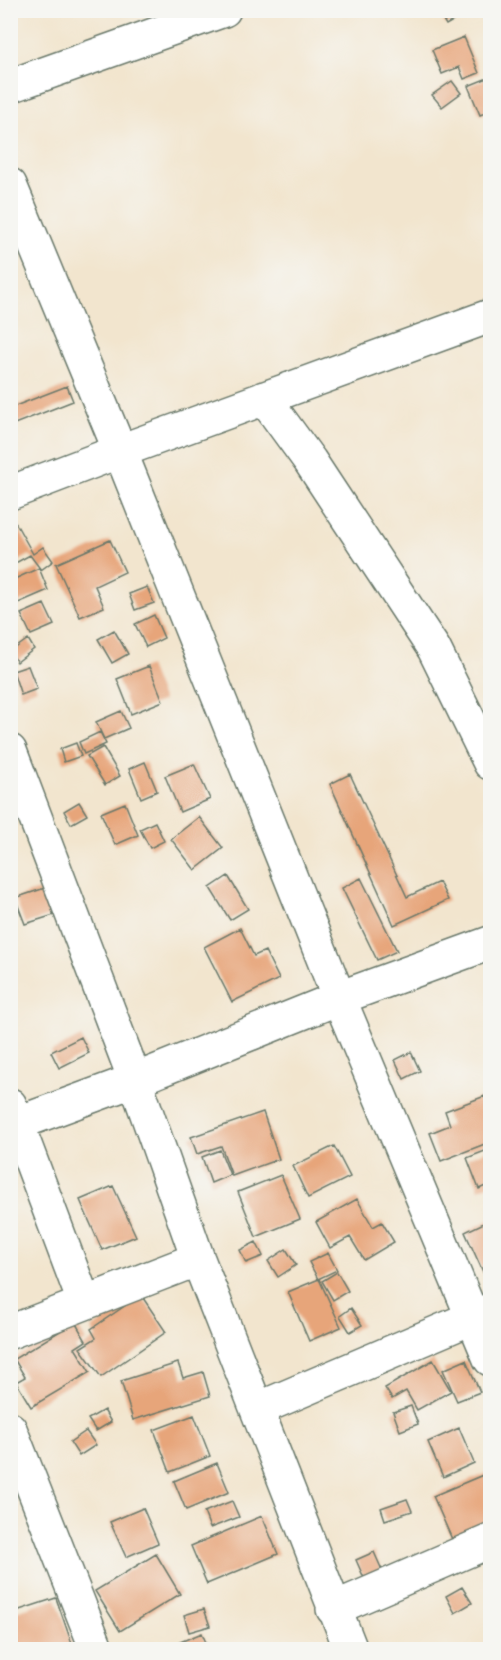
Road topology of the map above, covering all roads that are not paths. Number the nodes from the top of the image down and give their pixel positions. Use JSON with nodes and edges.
{"nodes":[{"id":1,"x":224,"y":10,"type":"edge"},
{"id":2,"x":10,"y":86,"type":"edge"},
{"id":3,"x":10,"y":185,"type":"edge"},
{"id":4,"x":490,"y":316,"type":"edge"},
{"id":5,"x":264,"y":398,"type":"junction"},
{"id":6,"x":120,"y":451,"type":"junction"},
{"id":7,"x":10,"y":493,"type":"edge"},
{"id":8,"x":10,"y":751,"type":"edge"},
{"id":9,"x":490,"y":763,"type":"edge"},
{"id":10,"x":490,"y":943,"type":"edge"},
{"id":11,"x":339,"y":998,"type":"junction"},
{"id":12,"x":135,"y":1080,"type":"junction"},
{"id":13,"x":13,"y":1118,"type":"edge"},
{"id":14,"x":198,"y":1259,"type":"junction"},
{"id":15,"x":84,"y":1302,"type":"junction"},
{"id":16,"x":482,"y":1314,"type":"edge"},
{"id":17,"x":10,"y":1332,"type":"edge"},
{"id":18,"x":490,"y":1359,"type":"edge"},
{"id":19,"x":258,"y":1409,"type":"junction"},
{"id":20,"x":10,"y":1429,"type":"edge"},
{"id":21,"x":490,"y":1541,"type":"edge"},
{"id":22,"x":333,"y":1609,"type":"junction"},
{"id":23,"x":97,"y":1650,"type":"edge"},
{"id":24,"x":351,"y":1650,"type":"edge"}],
"edges":[{"from":1,"to":2,"type":"street"},
{"from":3,"to":6,"type":"street"},
{"from":4,"to":5,"type":"street"},
{"from":5,"to":6,"type":"street"},
{"from":5,"to":9,"type":"street"},
{"from":6,"to":7,"type":"street"},
{"from":6,"to":11,"type":"street"},
{"from":8,"to":12,"type":"street"},
{"from":10,"to":11,"type":"street"},
{"from":11,"to":12,"type":"street"},
{"from":11,"to":16,"type":"street"},
{"from":12,"to":13,"type":"street"},
{"from":12,"to":14,"type":"street"},
{"from":13,"to":15,"type":"street"},
{"from":14,"to":15,"type":"street"},
{"from":14,"to":19,"type":"street"},
{"from":15,"to":17,"type":"street"},
{"from":16,"to":18,"type":"street"},
{"from":16,"to":19,"type":"street"},
{"from":19,"to":22,"type":"street"},
{"from":20,"to":23,"type":"street"},
{"from":21,"to":22,"type":"street"},
{"from":22,"to":24,"type":"street"}]}
